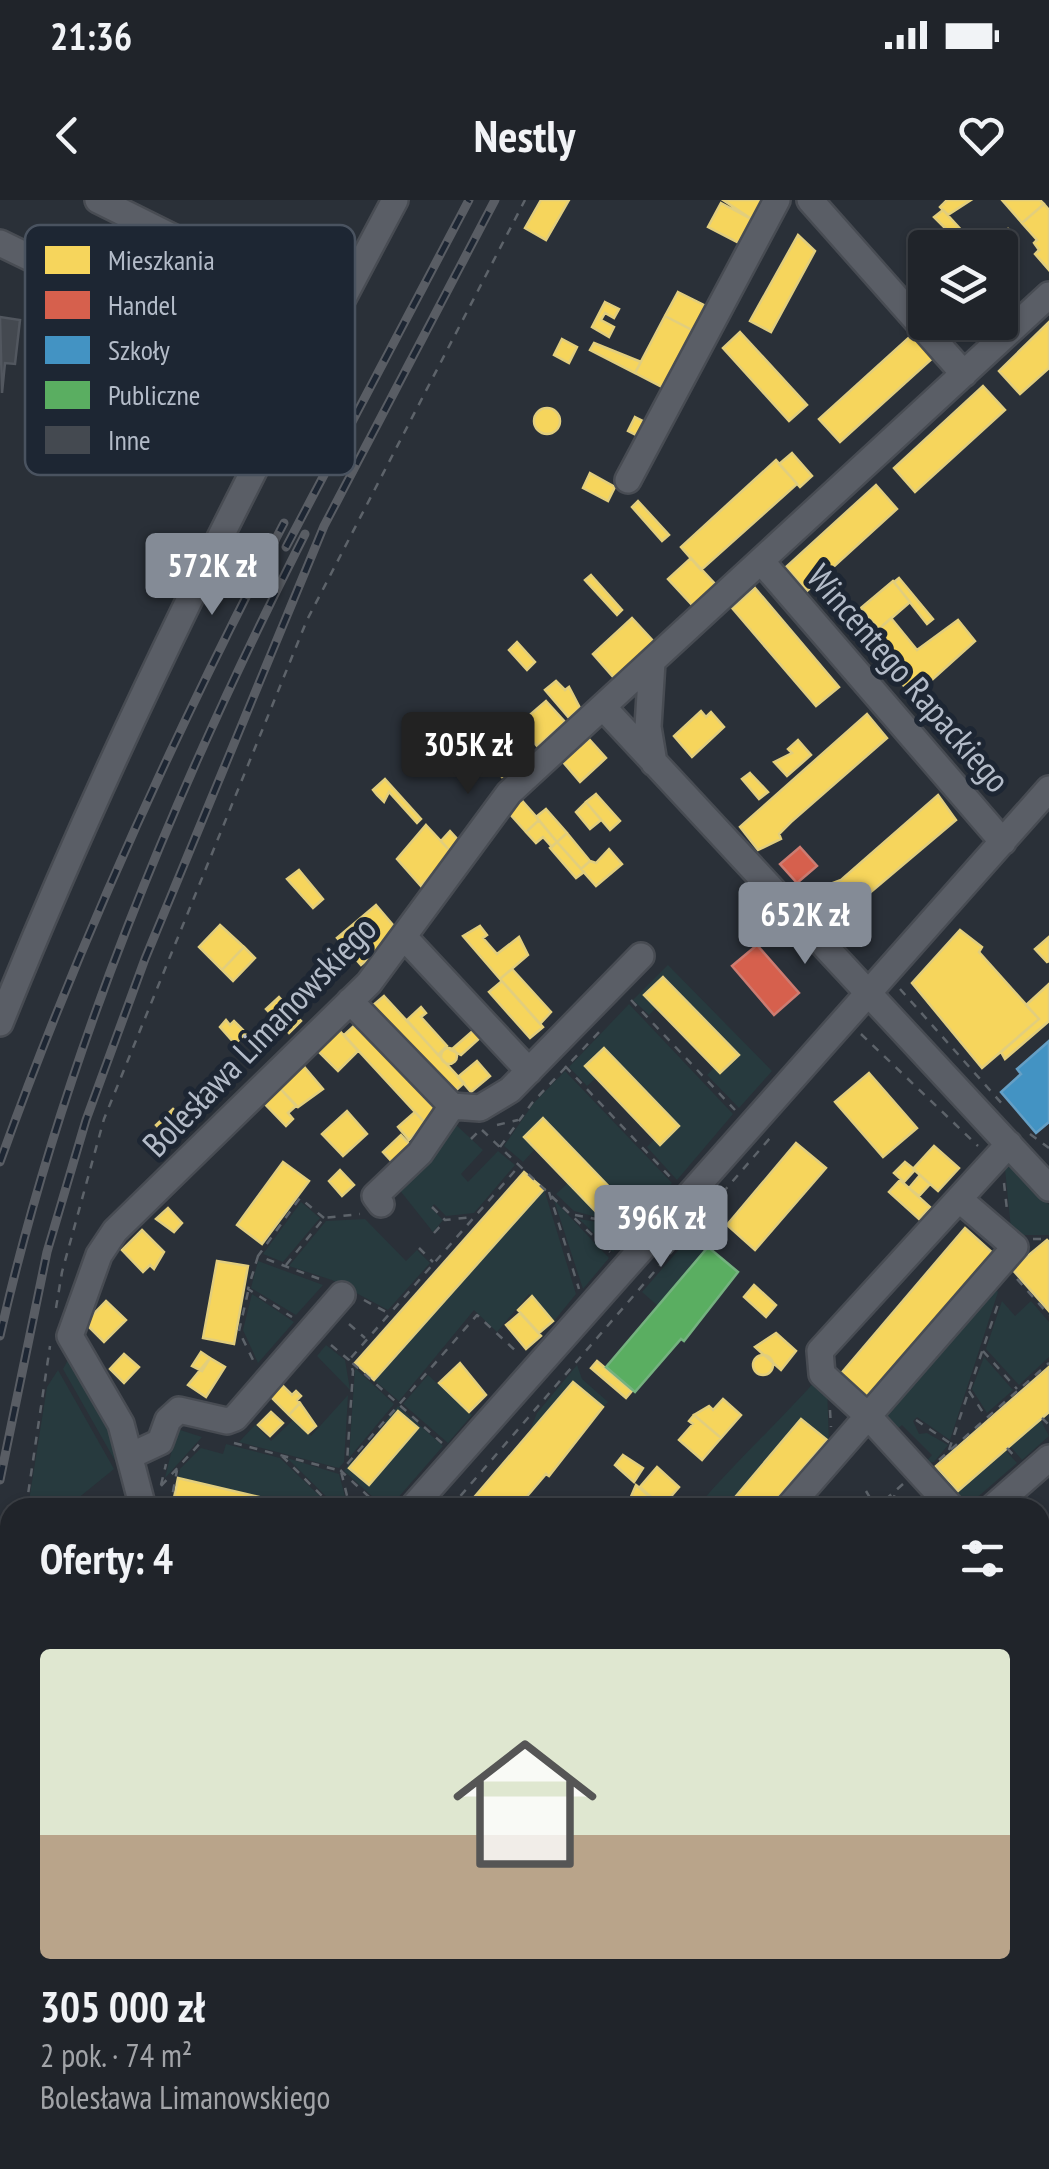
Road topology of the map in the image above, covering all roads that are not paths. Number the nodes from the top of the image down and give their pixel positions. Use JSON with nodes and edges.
{"nodes":[{"id":1,"x":98,"y":200,"type":"edge"},
{"id":2,"x":396,"y":200,"type":"edge"},
{"id":3,"x":777,"y":200,"type":"edge"},
{"id":4,"x":810,"y":200,"type":"edge"},
{"id":5,"x":148,"y":225,"type":"edge"},
{"id":6,"x":0,"y":243,"type":"edge"},
{"id":7,"x":25,"y":255,"type":"edge"},
{"id":8,"x":355,"y":276,"type":"edge"},
{"id":9,"x":1049,"y":296,"type":"edge"},
{"id":10,"x":964,"y":374,"type":"junction"},
{"id":11,"x":254,"y":475,"type":"edge"},
{"id":12,"x":628,"y":480,"type":"dead end"},
{"id":13,"x":761,"y":561,"type":"junction"},
{"id":14,"x":652,"y":662,"type":"junction"},
{"id":15,"x":603,"y":707,"type":"junction"},
{"id":16,"x":654,"y":763,"type":"junction"},
{"id":17,"x":1049,"y":789,"type":"edge"},
{"id":18,"x":1003,"y":842,"type":"junction"},
{"id":19,"x":405,"y":938,"type":"junction"},
{"id":20,"x":641,"y":956,"type":"dead end"},
{"id":21,"x":868,"y":996,"type":"junction"},
{"id":22,"x":350,"y":1001,"type":"junction"},
{"id":23,"x":0,"y":1023,"type":"edge"},
{"id":24,"x":529,"y":1071,"type":"junction"},
{"id":25,"x":452,"y":1106,"type":"junction"},
{"id":26,"x":1006,"y":1149,"type":"junction"},
{"id":27,"x":1049,"y":1188,"type":"edge"},
{"id":28,"x":959,"y":1199,"type":"junction"},
{"id":29,"x":377,"y":1208,"type":"road end"},
{"id":30,"x":341,"y":1296,"type":"road end"},
{"id":31,"x":868,"y":1416,"type":"junction"},
{"id":32,"x":130,"y":1456,"type":"junction"},
{"id":33,"x":1049,"y":1458,"type":"edge"},
{"id":34,"x":149,"y":1498,"type":"edge"},
{"id":35,"x":421,"y":1498,"type":"edge"},
{"id":36,"x":797,"y":1498,"type":"edge"},
{"id":37,"x":943,"y":1498,"type":"edge"},
{"id":38,"x":1003,"y":1498,"type":"edge"}],
"edges":[{"from":1,"to":5,"type":"street"},
{"from":2,"to":8,"type":"street"},
{"from":3,"to":12,"type":"street"},
{"from":4,"to":10,"type":"street"},
{"from":6,"to":7,"type":"street"},
{"from":9,"to":10,"type":"street","name":"Bolesława Limanowskiego"},
{"from":10,"to":13,"type":"street","name":"Bolesława Limanowskiego"},
{"from":11,"to":23,"type":"street"},
{"from":13,"to":14,"type":"street","name":"Bolesława Limanowskiego"},
{"from":13,"to":18,"type":"street","name":"Wincentego Rapackiego"},
{"from":14,"to":15,"type":"street","name":"Bolesława Limanowskiego"},
{"from":14,"to":16,"type":"street"},
{"from":15,"to":16,"type":"street"},
{"from":15,"to":19,"type":"street","name":"Bolesława Limanowskiego"},
{"from":16,"to":21,"type":"street"},
{"from":17,"to":18,"type":"street"},
{"from":18,"to":21,"type":"street"},
{"from":19,"to":22,"type":"street","name":"Bolesława Limanowskiego"},
{"from":19,"to":24,"type":"street"},
{"from":20,"to":24,"type":"street"},
{"from":21,"to":26,"type":"street"},
{"from":21,"to":35,"type":"street"},
{"from":22,"to":25,"type":"street"},
{"from":22,"to":32,"type":"street","name":"Bolesława Limanowskiego"},
{"from":24,"to":25,"type":"street"},
{"from":25,"to":29,"type":"street"},
{"from":26,"to":27,"type":"street"},
{"from":26,"to":28,"type":"street"},
{"from":28,"to":31,"type":"street"},
{"from":28,"to":31,"type":"street"},
{"from":30,"to":32,"type":"street"},
{"from":31,"to":36,"type":"street"},
{"from":31,"to":37,"type":"street"},
{"from":32,"to":34,"type":"street","name":"Bolesława Limanowskiego"},
{"from":33,"to":38,"type":"street"}]}
